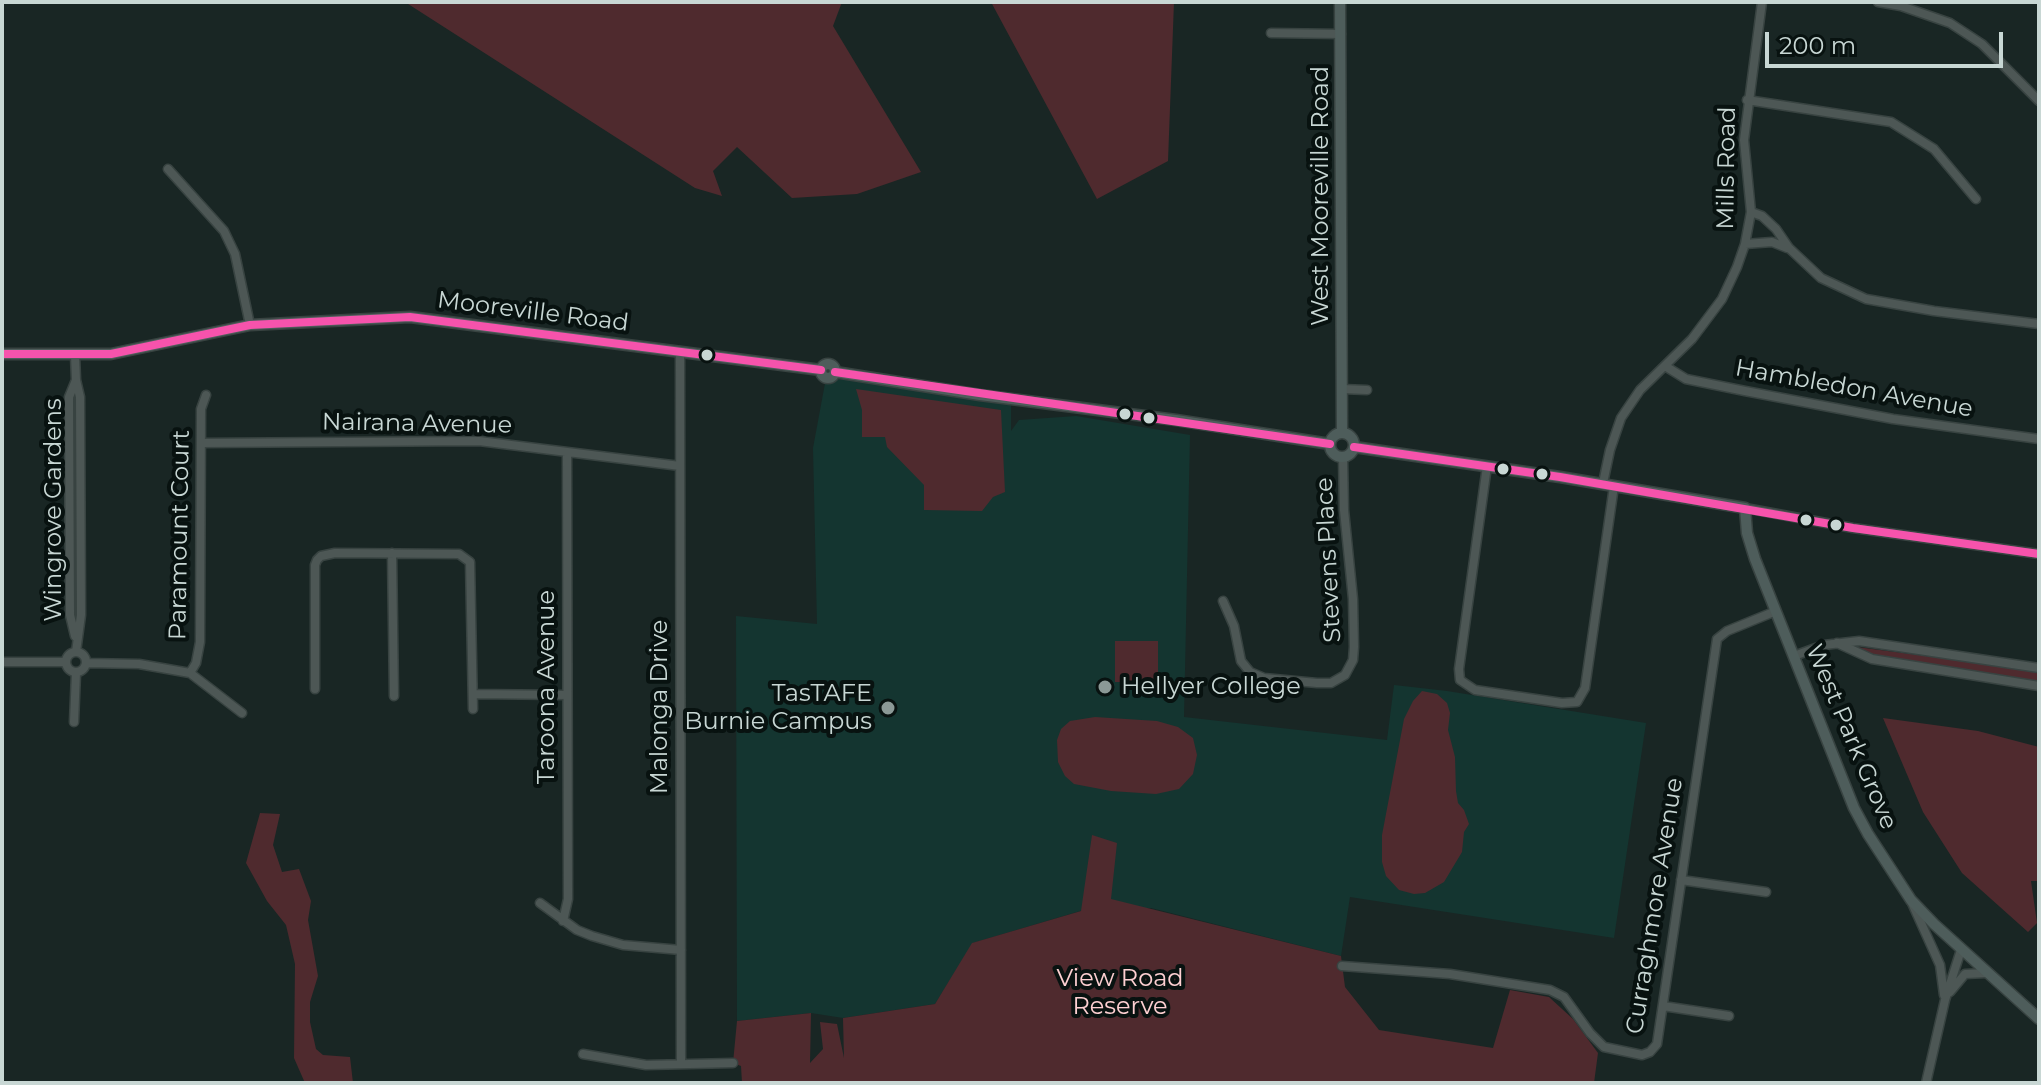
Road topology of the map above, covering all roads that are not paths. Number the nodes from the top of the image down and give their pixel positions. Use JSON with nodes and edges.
{"nodes":[{"id":1,"x":1340,"y":2,"type":"edge"},
{"id":2,"x":1762,"y":2,"type":"edge"},
{"id":3,"x":1878,"y":2,"type":"edge"},
{"id":4,"x":1271,"y":33,"type":"dead end"},
{"id":5,"x":1341,"y":34,"type":"junction"},
{"id":6,"x":1747,"y":100,"type":"junction"},
{"id":7,"x":2039,"y":101,"type":"edge"},
{"id":8,"x":168,"y":169,"type":"dead end"},
{"id":9,"x":1976,"y":199,"type":"dead end"},
{"id":10,"x":1751,"y":212,"type":"junction"},
{"id":11,"x":1745,"y":244,"type":"junction"},
{"id":12,"x":1789,"y":248,"type":"junction"},
{"id":13,"x":2039,"y":324,"type":"edge"},
{"id":14,"x":250,"y":325,"type":"junction"},
{"id":15,"x":680,"y":351,"type":"junction"},
{"id":16,"x":2,"y":354,"type":"edge"},
{"id":17,"x":75,"y":355,"type":"junction"},
{"id":18,"x":1665,"y":366,"type":"junction"},
{"id":19,"x":1342,"y":389,"type":"junction"},
{"id":20,"x":1367,"y":390,"type":"dead end"},
{"id":21,"x":206,"y":395,"type":"dead end"},
{"id":22,"x":1342,"y":433,"type":"junction"},
{"id":23,"x":2039,"y":439,"type":"edge"},
{"id":24,"x":201,"y":443,"type":"junction"},
{"id":25,"x":1330,"y":444,"type":"junction"},
{"id":26,"x":1354,"y":447,"type":"junction"},
{"id":27,"x":567,"y":452,"type":"junction"},
{"id":28,"x":1343,"y":457,"type":"junction"},
{"id":29,"x":680,"y":466,"type":"junction"},
{"id":30,"x":1487,"y":466,"type":"junction"},
{"id":31,"x":1609,"y":484,"type":"junction"},
{"id":32,"x":1745,"y":508,"type":"junction"},
{"id":33,"x":392,"y":553,"type":"junction"},
{"id":34,"x":2039,"y":554,"type":"edge"},
{"id":35,"x":1223,"y":601,"type":"dead end"},
{"id":36,"x":1776,"y":611,"type":"junction"},
{"id":37,"x":1836,"y":643,"type":"junction"},
{"id":38,"x":76,"y":652,"type":"junction"},
{"id":39,"x":1794,"y":656,"type":"junction"},
{"id":40,"x":2,"y":662,"type":"edge"},
{"id":41,"x":66,"y":662,"type":"junction"},
{"id":42,"x":86,"y":663,"type":"junction"},
{"id":43,"x":2039,"y":668,"type":"edge"},
{"id":44,"x":76,"y":673,"type":"junction"},
{"id":45,"x":190,"y":673,"type":"junction"},
{"id":46,"x":2039,"y":686,"type":"edge"},
{"id":47,"x":315,"y":689,"type":"dead end"},
{"id":48,"x":473,"y":694,"type":"junction"},
{"id":49,"x":567,"y":695,"type":"junction"},
{"id":50,"x":394,"y":696,"type":"dead end"},
{"id":51,"x":473,"y":709,"type":"dead end"},
{"id":52,"x":242,"y":713,"type":"dead end"},
{"id":53,"x":74,"y":722,"type":"dead end"},
{"id":54,"x":1681,"y":880,"type":"junction"},
{"id":55,"x":1766,"y":892,"type":"dead end"},
{"id":56,"x":1911,"y":900,"type":"junction"},
{"id":57,"x":540,"y":903,"type":"dead end"},
{"id":58,"x":563,"y":921,"type":"junction"},
{"id":59,"x":681,"y":950,"type":"junction"},
{"id":60,"x":1961,"y":950,"type":"junction"},
{"id":61,"x":1342,"y":966,"type":"dead end"},
{"id":62,"x":1986,"y":973,"type":"junction"},
{"id":63,"x":1945,"y":1000,"type":"junction"},
{"id":64,"x":1663,"y":1006,"type":"junction"},
{"id":65,"x":1729,"y":1016,"type":"dead end"},
{"id":66,"x":2039,"y":1019,"type":"edge"},
{"id":67,"x":583,"y":1054,"type":"dead end"},
{"id":68,"x":733,"y":1063,"type":"dead end"},
{"id":69,"x":681,"y":1064,"type":"junction"},
{"id":70,"x":1926,"y":1083,"type":"edge"}],
"edges":[{"from":1,"to":5,"type":"main road","name":"West Mooreville Road"},
{"from":2,"to":6,"type":"street","name":"Mills Road"},
{"from":3,"to":7,"type":"street"},
{"from":4,"to":5,"type":"street"},
{"from":5,"to":19,"type":"main road","name":"West Mooreville Road"},
{"from":6,"to":9,"type":"street"},
{"from":6,"to":10,"type":"street","name":"Mills Road"},
{"from":8,"to":14,"type":"street"},
{"from":10,"to":11,"type":"street","name":"Mills Road"},
{"from":10,"to":12,"type":"street"},
{"from":11,"to":12,"type":"street"},
{"from":11,"to":18,"type":"street","name":"Mills Road"},
{"from":12,"to":13,"type":"street"},
{"from":14,"to":15,"type":"main road","name":"Mooreville Road"},
{"from":14,"to":17,"type":"main road","name":"Mooreville Road"},
{"from":15,"to":25,"type":"main road","name":"Mooreville Road"},
{"from":15,"to":29,"type":"street","name":"Malonga Drive"},
{"from":16,"to":17,"type":"main road","name":"Mooreville Road"},
{"from":17,"to":38,"type":"street","name":"Wingrove Gardens"},
{"from":18,"to":23,"type":"street","name":"Hambledon Avenue"},
{"from":18,"to":31,"type":"street","name":"Mills Road"},
{"from":19,"to":20,"type":"street"},
{"from":19,"to":22,"type":"main road","name":"West Mooreville Road"},
{"from":21,"to":24,"type":"street","name":"Paramount Court"},
{"from":22,"to":25,"type":"main road"},
{"from":22,"to":26,"type":"main road"},
{"from":24,"to":27,"type":"street","name":"Nairana Avenue"},
{"from":24,"to":45,"type":"street","name":"Paramount Court"},
{"from":25,"to":28,"type":"main road"},
{"from":26,"to":28,"type":"main road"},
{"from":26,"to":30,"type":"main road"},
{"from":27,"to":29,"type":"street","name":"Nairana Avenue"},
{"from":27,"to":49,"type":"street","name":"Taroona Avenue"},
{"from":28,"to":35,"type":"street","name":"Stevens Place"},
{"from":29,"to":59,"type":"street","name":"Malonga Drive"},
{"from":30,"to":31,"type":"main road"},
{"from":30,"to":31,"type":"street","name":"Mills Road"},
{"from":31,"to":32,"type":"main road"},
{"from":32,"to":34,"type":"street"},
{"from":32,"to":36,"type":"main road","name":"West Park Grove"},
{"from":33,"to":47,"type":"street"},
{"from":33,"to":48,"type":"street"},
{"from":33,"to":50,"type":"street"},
{"from":36,"to":39,"type":"main road","name":"West Park Grove"},
{"from":36,"to":54,"type":"street","name":"Curraghmore Avenue"},
{"from":37,"to":39,"type":"street"},
{"from":37,"to":43,"type":"street"},
{"from":37,"to":46,"type":"street"},
{"from":38,"to":41,"type":"street"},
{"from":38,"to":42,"type":"street"},
{"from":39,"to":56,"type":"main road","name":"West Park Grove"},
{"from":40,"to":41,"type":"street"},
{"from":41,"to":44,"type":"street"},
{"from":42,"to":44,"type":"street"},
{"from":42,"to":45,"type":"street"},
{"from":44,"to":53,"type":"street"},
{"from":45,"to":52,"type":"street"},
{"from":48,"to":49,"type":"street"},
{"from":48,"to":51,"type":"street"},
{"from":49,"to":58,"type":"street","name":"Taroona Avenue"},
{"from":54,"to":55,"type":"street"},
{"from":54,"to":64,"type":"street","name":"Curraghmore Avenue"},
{"from":56,"to":60,"type":"main road","name":"West Park Grove"},
{"from":56,"to":63,"type":"street"},
{"from":57,"to":58,"type":"street"},
{"from":58,"to":59,"type":"street"},
{"from":59,"to":69,"type":"street","name":"Malonga Drive"},
{"from":60,"to":62,"type":"main road","name":"West Park Grove"},
{"from":60,"to":63,"type":"street"},
{"from":61,"to":64,"type":"street","name":"Curraghmore Avenue"},
{"from":62,"to":63,"type":"street"},
{"from":62,"to":66,"type":"main road","name":"West Park Grove"},
{"from":63,"to":70,"type":"street"},
{"from":64,"to":65,"type":"street"},
{"from":67,"to":69,"type":"street"},
{"from":68,"to":69,"type":"street"}]}
